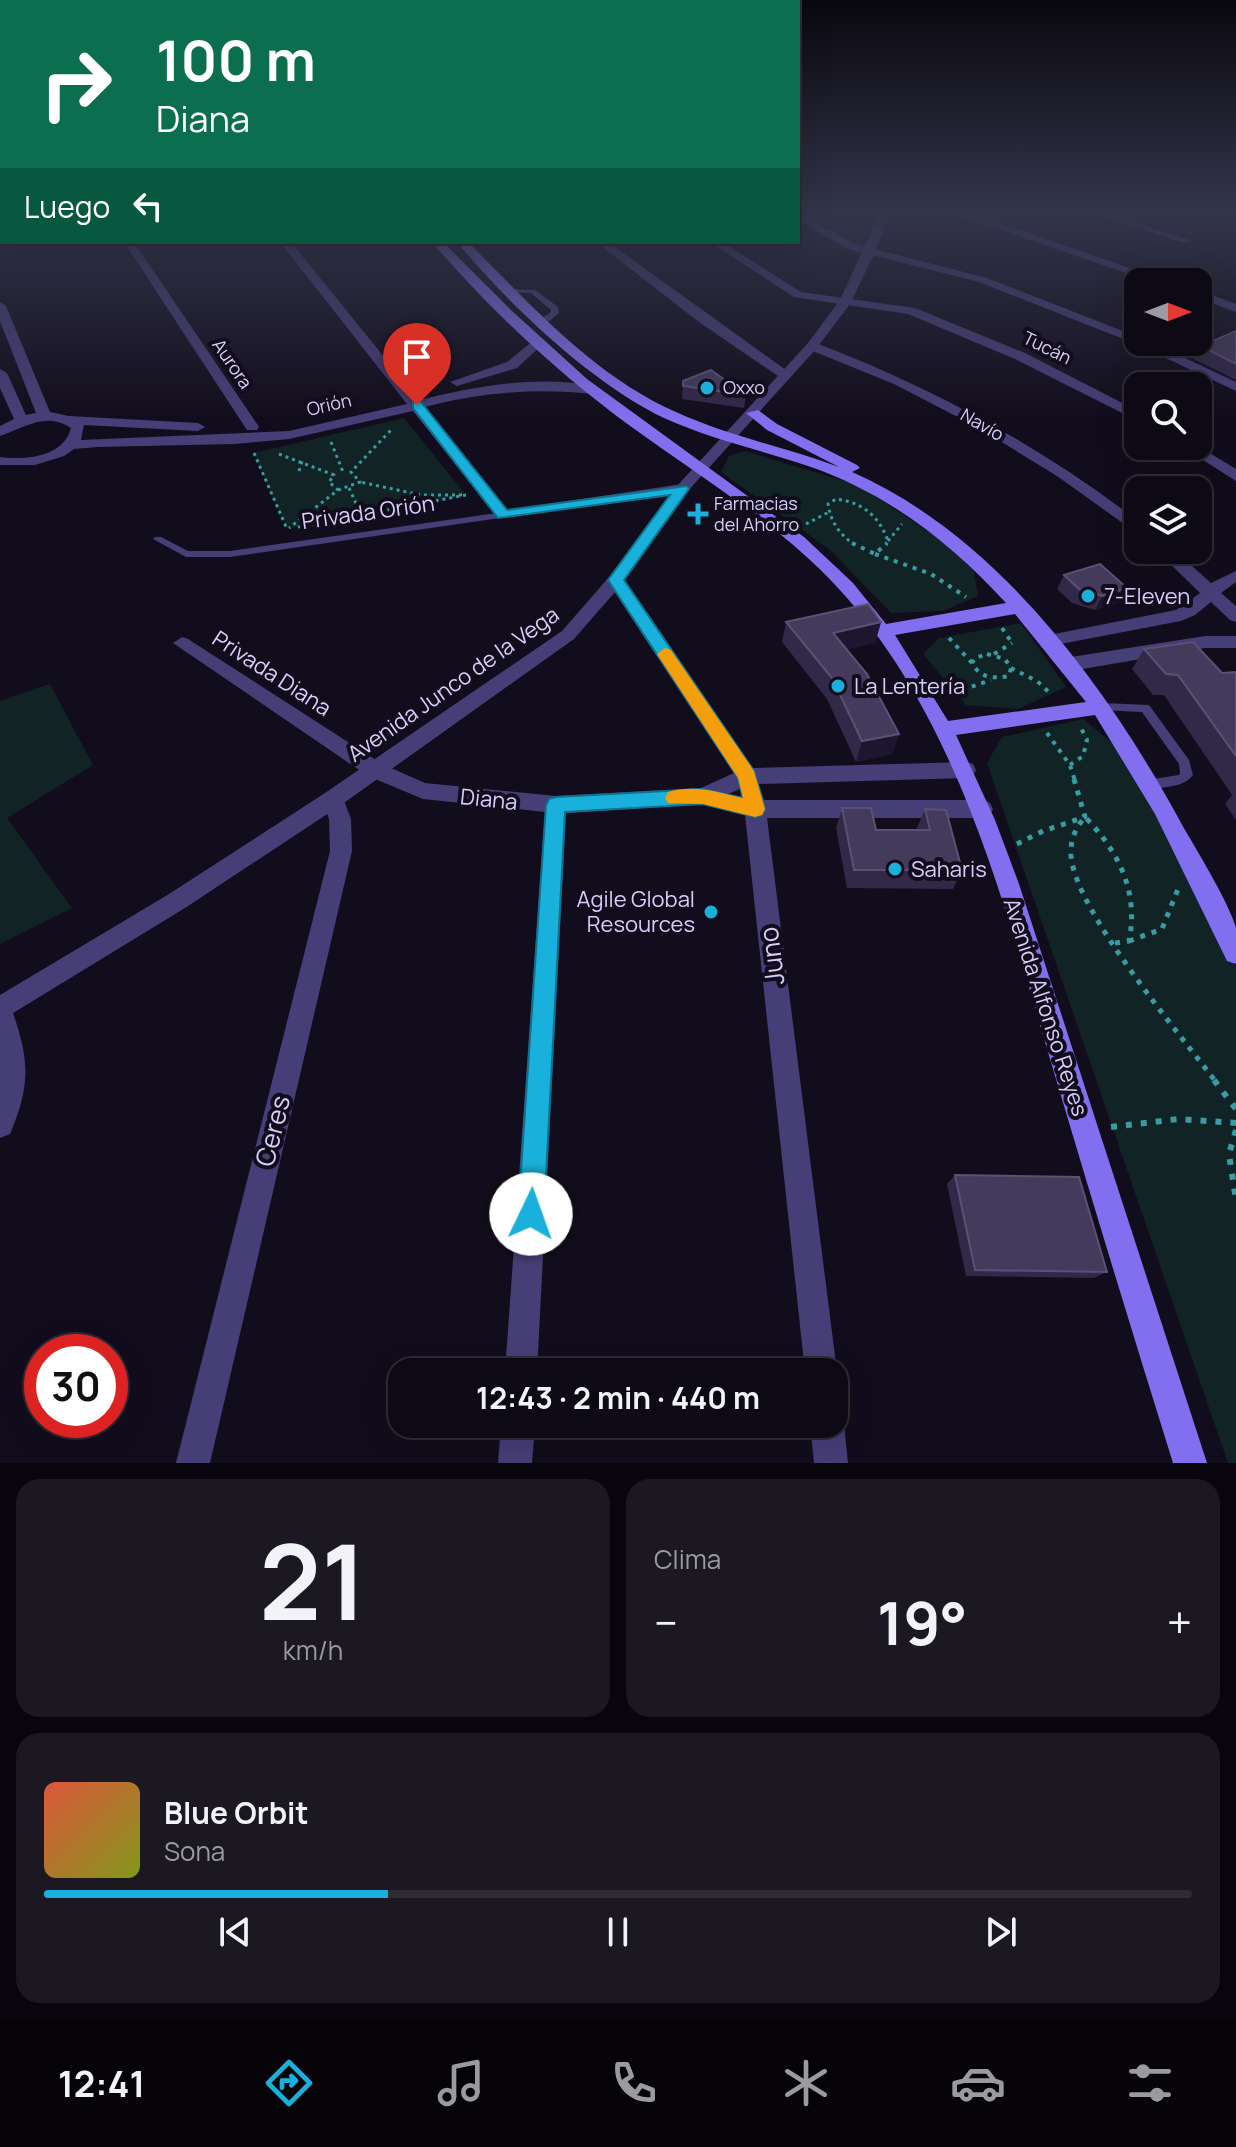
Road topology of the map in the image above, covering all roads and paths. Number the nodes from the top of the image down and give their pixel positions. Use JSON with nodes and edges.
{"nodes":[{"id":1,"x":154,"y":280,"type":"edge"},
{"id":2,"x":316,"y":280,"type":"edge"},
{"id":3,"x":475,"y":280,"type":"edge"},
{"id":4,"x":500,"y":280,"type":"edge"},
{"id":5,"x":652,"y":280,"type":"edge"},
{"id":6,"x":775,"y":280,"type":"edge"},
{"id":7,"x":856,"y":280,"type":"edge"},
{"id":8,"x":984,"y":280,"type":"edge"},
{"id":9,"x":1212,"y":299,"type":"edge"},
{"id":10,"x":846,"y":301,"type":"junction"},
{"id":11,"x":0,"y":306,"type":"edge"},
{"id":12,"x":1236,"y":308,"type":"edge"},
{"id":13,"x":1124,"y":335,"type":"edge"},
{"id":14,"x":538,"y":343,"type":"junction"},
{"id":15,"x":812,"y":346,"type":"junction"},
{"id":16,"x":1174,"y":356,"type":"edge"},
{"id":17,"x":1183,"y":356,"type":"edge"},
{"id":18,"x":1178,"y":358,"type":"junction"},
{"id":19,"x":0,"y":373,"type":"edge"},
{"id":20,"x":786,"y":375,"type":"junction"},
{"id":21,"x":1236,"y":387,"type":"edge"},
{"id":22,"x":593,"y":390,"type":"junction"},
{"id":23,"x":413,"y":400,"type":"junction"},
{"id":24,"x":1124,"y":410,"type":"edge"},
{"id":25,"x":753,"y":413,"type":"junction"},
{"id":26,"x":45,"y":417,"type":"junction"},
{"id":27,"x":71,"y":420,"type":"junction"},
{"id":28,"x":22,"y":421,"type":"junction"},
{"id":29,"x":252,"y":427,"type":"junction"},
{"id":30,"x":392,"y":429,"type":"dead end"},
{"id":31,"x":0,"y":432,"type":"edge"},
{"id":32,"x":328,"y":436,"type":"dead end"},
{"id":33,"x":731,"y":437,"type":"junction"},
{"id":34,"x":70,"y":445,"type":"junction"},
{"id":35,"x":283,"y":447,"type":"dead end"},
{"id":36,"x":268,"y":450,"type":"junction"},
{"id":37,"x":1210,"y":460,"type":"edge"},
{"id":38,"x":302,"y":461,"type":"junction"},
{"id":39,"x":4,"y":464,"type":"edge"},
{"id":40,"x":702,"y":469,"type":"junction"},
{"id":41,"x":299,"y":471,"type":"dead end"},
{"id":42,"x":343,"y":472,"type":"junction"},
{"id":43,"x":351,"y":472,"type":"junction"},
{"id":44,"x":334,"y":475,"type":"junction"},
{"id":45,"x":1236,"y":476,"type":"edge"},
{"id":46,"x":360,"y":482,"type":"junction"},
{"id":47,"x":457,"y":484,"type":"dead end"},
{"id":48,"x":872,"y":487,"type":"junction"},
{"id":49,"x":349,"y":488,"type":"junction"},
{"id":50,"x":682,"y":489,"type":"junction"},
{"id":51,"x":338,"y":490,"type":"junction"},
{"id":52,"x":466,"y":495,"type":"junction"},
{"id":53,"x":829,"y":512,"type":"junction"},
{"id":54,"x":362,"y":515,"type":"junction"},
{"id":55,"x":504,"y":515,"type":"junction"},
{"id":56,"x":1124,"y":519,"type":"edge"},
{"id":57,"x":287,"y":529,"type":"junction"},
{"id":58,"x":794,"y":536,"type":"junction"},
{"id":59,"x":158,"y":539,"type":"dead end"},
{"id":60,"x":291,"y":545,"type":"junction"},
{"id":61,"x":875,"y":554,"type":"junction"},
{"id":62,"x":1180,"y":564,"type":"edge"},
{"id":63,"x":1236,"y":576,"type":"edge"},
{"id":64,"x":616,"y":580,"type":"junction"},
{"id":65,"x":1211,"y":591,"type":"junction"},
{"id":66,"x":1019,"y":607,"type":"junction"},
{"id":67,"x":991,"y":612,"type":"junction"},
{"id":68,"x":1236,"y":616,"type":"edge"},
{"id":69,"x":937,"y":621,"type":"junction"},
{"id":70,"x":881,"y":631,"type":"junction"},
{"id":71,"x":1048,"y":637,"type":"junction"},
{"id":72,"x":1236,"y":642,"type":"edge"},
{"id":73,"x":182,"y":643,"type":"dead end"},
{"id":74,"x":994,"y":654,"type":"junction"},
{"id":75,"x":972,"y":663,"type":"junction"},
{"id":76,"x":1071,"y":664,"type":"junction"},
{"id":77,"x":1011,"y":668,"type":"junction"},
{"id":78,"x":994,"y":679,"type":"junction"},
{"id":79,"x":924,"y":691,"type":"junction"},
{"id":80,"x":1103,"y":707,"type":"junction"},
{"id":81,"x":1072,"y":712,"type":"junction"},
{"id":82,"x":1033,"y":717,"type":"junction"},
{"id":83,"x":945,"y":729,"type":"junction"},
{"id":84,"x":1070,"y":765,"type":"junction"},
{"id":85,"x":375,"y":770,"type":"junction"},
{"id":86,"x":966,"y":770,"type":"junction"},
{"id":87,"x":747,"y":776,"type":"junction"},
{"id":88,"x":1151,"y":784,"type":"junction"},
{"id":89,"x":703,"y":796,"type":"junction"},
{"id":90,"x":333,"y":799,"type":"junction"},
{"id":91,"x":556,"y":805,"type":"junction"},
{"id":92,"x":755,"y":809,"type":"junction"},
{"id":93,"x":982,"y":809,"type":"junction"},
{"id":94,"x":1085,"y":817,"type":"junction"},
{"id":95,"x":1185,"y":848,"type":"junction"},
{"id":96,"x":997,"y":854,"type":"junction"},
{"id":97,"x":1129,"y":941,"type":"junction"},
{"id":98,"x":1115,"y":943,"type":"junction"},
{"id":99,"x":1236,"y":953,"type":"edge"},
{"id":100,"x":0,"y":1011,"type":"edge"},
{"id":101,"x":1236,"y":1109,"type":"edge"},
{"id":102,"x":1236,"y":1123,"type":"edge"},
{"id":103,"x":0,"y":1124,"type":"edge"},
{"id":104,"x":1085,"y":1130,"type":"junction"},
{"id":105,"x":1236,"y":1130,"type":"edge"},
{"id":106,"x":1236,"y":1200,"type":"edge"},
{"id":107,"x":522,"y":1358,"type":"edge"},
{"id":108,"x":819,"y":1358,"type":"edge"},
{"id":109,"x":517,"y":1438,"type":"edge"},
{"id":110,"x":828,"y":1438,"type":"edge"},
{"id":111,"x":193,"y":1463,"type":"edge"},
{"id":112,"x":515,"y":1463,"type":"edge"},
{"id":113,"x":831,"y":1463,"type":"edge"},
{"id":114,"x":1190,"y":1463,"type":"edge"}],
"edges":[{"from":1,"to":29,"type":"street","name":"Aurora"},
{"from":2,"to":23,"type":"street"},
{"from":3,"to":14,"type":"main road","name":"Avenida Alfonso Reyes"},
{"from":4,"to":33,"type":"main road"},
{"from":5,"to":20,"type":"street"},
{"from":6,"to":10,"type":"street","name":"Tucán"},
{"from":7,"to":10,"type":"street","name":"Avenida Junco de la Vega"},
{"from":8,"to":13,"type":"street"},
{"from":9,"to":12,"type":"street"},
{"from":10,"to":15,"type":"street","name":"Avenida Junco de la Vega"},
{"from":10,"to":24,"type":"street","name":"Tucán"},
{"from":11,"to":26,"type":"street"},
{"from":14,"to":22,"type":"main road","name":"Avenida Alfonso Reyes"},
{"from":14,"to":23,"type":"street","name":"Orión"},
{"from":15,"to":20,"type":"street","name":"Avenida Junco de la Vega"},
{"from":15,"to":56,"type":"street","name":"Navío"},
{"from":16,"to":18,"type":"street"},
{"from":17,"to":18,"type":"street"},
{"from":18,"to":21,"type":"street"},
{"from":19,"to":28,"type":"street"},
{"from":20,"to":25,"type":"street","name":"Avenida Junco de la Vega"},
{"from":22,"to":23,"type":"street","name":"Orión"},
{"from":22,"to":40,"type":"main road","name":"Avenida Alfonso Reyes"},
{"from":23,"to":29,"type":"street","name":"Orión"},
{"from":23,"to":34,"type":"street","name":"Orión"},
{"from":23,"to":55,"type":"street"},
{"from":25,"to":33,"type":"street","name":"Avenida Junco de la Vega"},
{"from":25,"to":48,"type":"main road"},
{"from":26,"to":27,"type":"street","name":"Orión"},
{"from":26,"to":28,"type":"street","name":"Orión"},
{"from":27,"to":29,"type":"street","name":"Orión"},
{"from":27,"to":34,"type":"street"},
{"from":28,"to":31,"type":"street","name":"Orión"},
{"from":30,"to":43,"type":"path"},
{"from":32,"to":42,"type":"path"},
{"from":33,"to":40,"type":"street","name":"Avenida Junco de la Vega"},
{"from":33,"to":48,"type":"main road"},
{"from":34,"to":39,"type":"street","name":"Orión"},
{"from":35,"to":36,"type":"path"},
{"from":36,"to":38,"type":"path"},
{"from":36,"to":57,"type":"path"},
{"from":37,"to":45,"type":"street"},
{"from":38,"to":41,"type":"path"},
{"from":38,"to":44,"type":"path"},
{"from":40,"to":50,"type":"street","name":"Avenida Junco de la Vega"},
{"from":40,"to":58,"type":"main road","name":"Avenida Alfonso Reyes"},
{"from":42,"to":43,"type":"path"},
{"from":42,"to":44,"type":"path"},
{"from":43,"to":46,"type":"path"},
{"from":44,"to":51,"type":"path"},
{"from":46,"to":49,"type":"path"},
{"from":46,"to":52,"type":"path"},
{"from":47,"to":52,"type":"path"},
{"from":48,"to":66,"type":"main road"},
{"from":49,"to":51,"type":"path"},
{"from":49,"to":54,"type":"path"},
{"from":50,"to":55,"type":"street","name":"Privada Orión"},
{"from":50,"to":64,"type":"street","name":"Avenida Junco de la Vega"},
{"from":51,"to":57,"type":"path"},
{"from":52,"to":54,"type":"path"},
{"from":53,"to":58,"type":"path"},
{"from":53,"to":61,"type":"path"},
{"from":53,"to":61,"type":"path"},
{"from":54,"to":57,"type":"path"},
{"from":55,"to":60,"type":"lane","name":"Privada Orión"},
{"from":57,"to":60,"type":"path"},
{"from":58,"to":70,"type":"main road","name":"Avenida Alfonso Reyes"},
{"from":59,"to":60,"type":"lane","name":"Privada Orión"},
{"from":61,"to":67,"type":"path"},
{"from":62,"to":65,"type":"street"},
{"from":63,"to":65,"type":"street"},
{"from":64,"to":85,"type":"street","name":"Avenida Junco de la Vega"},
{"from":64,"to":87,"type":"street","name":"Juno"},
{"from":65,"to":68,"type":"street"},
{"from":65,"to":71,"type":"street"},
{"from":66,"to":67,"type":"main road"},
{"from":66,"to":71,"type":"main road"},
{"from":67,"to":69,"type":"main road"},
{"from":69,"to":70,"type":"main road"},
{"from":69,"to":75,"type":"path"},
{"from":70,"to":79,"type":"main road","name":"Avenida Alfonso Reyes"},
{"from":71,"to":74,"type":"path"},
{"from":71,"to":76,"type":"main road"},
{"from":72,"to":76,"type":"street"},
{"from":73,"to":85,"type":"street","name":"Privada Diana"},
{"from":74,"to":75,"type":"path"},
{"from":74,"to":77,"type":"path"},
{"from":75,"to":78,"type":"path"},
{"from":76,"to":80,"type":"main road"},
{"from":77,"to":78,"type":"path"},
{"from":77,"to":81,"type":"path"},
{"from":78,"to":79,"type":"path"},
{"from":79,"to":83,"type":"main road","name":"Avenida Alfonso Reyes"},
{"from":80,"to":81,"type":"main road"},
{"from":80,"to":88,"type":"main road"},
{"from":80,"to":88,"type":"lane"},
{"from":81,"to":82,"type":"main road"},
{"from":81,"to":84,"type":"path"},
{"from":82,"to":83,"type":"main road"},
{"from":82,"to":84,"type":"path"},
{"from":83,"to":86,"type":"main road","name":"Avenida Alfonso Reyes"},
{"from":84,"to":94,"type":"path"},
{"from":85,"to":90,"type":"street","name":"Avenida Junco de la Vega"},
{"from":85,"to":91,"type":"street","name":"Diana"},
{"from":86,"to":87,"type":"street","name":"Diana"},
{"from":86,"to":93,"type":"main road","name":"Avenida Alfonso Reyes"},
{"from":87,"to":89,"type":"street","name":"Diana"},
{"from":87,"to":92,"type":"street","name":"Juno"},
{"from":88,"to":95,"type":"main road"},
{"from":89,"to":91,"type":"street","name":"Diana"},
{"from":89,"to":92,"type":"street","name":"Diana"},
{"from":90,"to":100,"type":"street","name":"Avenida Junco de la Vega"},
{"from":90,"to":111,"type":"street","name":"Ceres"},
{"from":91,"to":107,"type":"street"},
{"from":92,"to":93,"type":"street","name":"Diana"},
{"from":92,"to":108,"type":"street","name":"Juno"},
{"from":93,"to":96,"type":"main road","name":"Avenida Alfonso Reyes"},
{"from":94,"to":96,"type":"path"},
{"from":94,"to":97,"type":"path"},
{"from":94,"to":98,"type":"path"},
{"from":95,"to":97,"type":"path"},
{"from":95,"to":99,"type":"main road"},
{"from":96,"to":104,"type":"main road","name":"Avenida Alfonso Reyes"},
{"from":97,"to":98,"type":"path"},
{"from":98,"to":101,"type":"path"},
{"from":100,"to":103,"type":"street"},
{"from":102,"to":104,"type":"path"},
{"from":104,"to":114,"type":"main road","name":"Avenida Alfonso Reyes"},
{"from":105,"to":106,"type":"path"},
{"from":109,"to":112,"type":"street"},
{"from":110,"to":113,"type":"street"}]}
